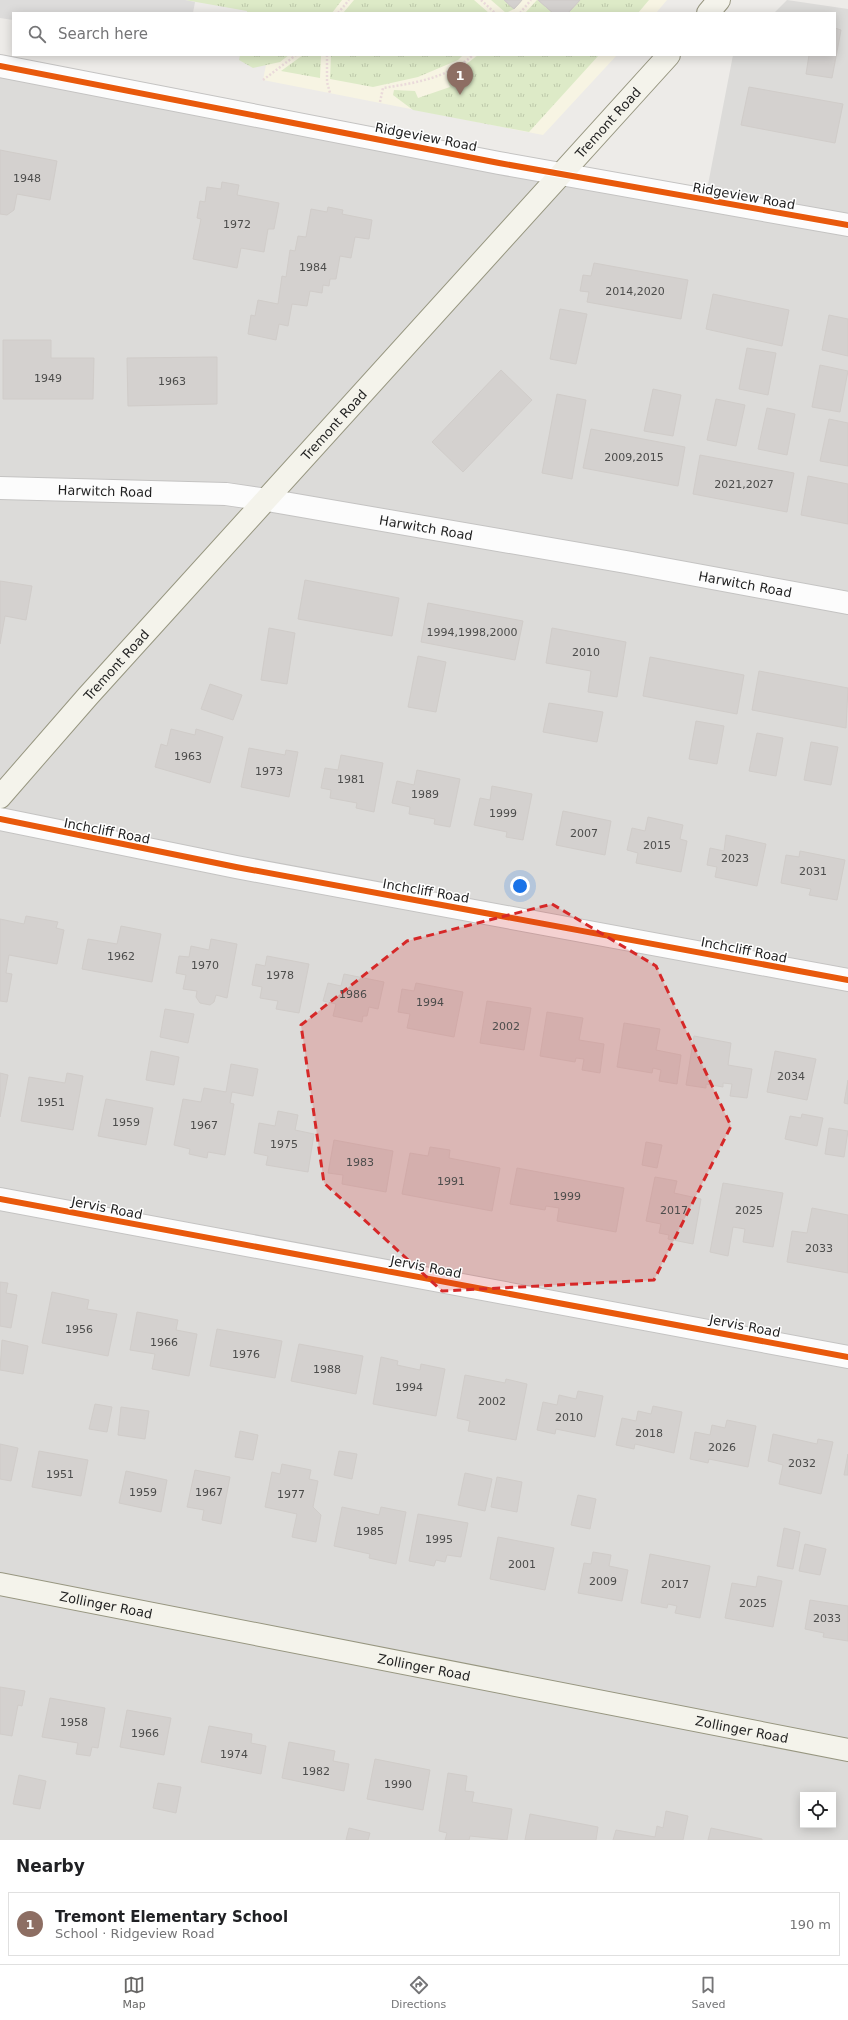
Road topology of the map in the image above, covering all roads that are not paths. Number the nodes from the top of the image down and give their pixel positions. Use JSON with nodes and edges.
{"nodes":[{"id":1,"x":719,"y":0,"type":"edge"},
{"id":2,"x":709,"y":12,"type":"edge"},
{"id":3,"x":668,"y":56,"type":"edge"},
{"id":4,"x":0,"y":66,"type":"edge"},
{"id":5,"x":560,"y":174,"type":"junction"},
{"id":6,"x":848,"y":225,"type":"edge"},
{"id":7,"x":0,"y":488,"type":"edge"},
{"id":8,"x":267,"y":500,"type":"junction"},
{"id":9,"x":848,"y":603,"type":"edge"},
{"id":10,"x":0,"y":797,"type":"edge"},
{"id":11,"x":0,"y":820,"type":"edge"},
{"id":12,"x":848,"y":980,"type":"edge"},
{"id":13,"x":0,"y":1199,"type":"edge"},
{"id":14,"x":848,"y":1357,"type":"edge"},
{"id":15,"x":0,"y":1584,"type":"edge"},
{"id":16,"x":848,"y":1750,"type":"edge"}],
"edges":[{"from":1,"to":2,"type":"main road"},
{"from":3,"to":5,"type":"main road","name":"Tremont Road"},
{"from":4,"to":5,"type":"street","name":"Ridgeview Road"},
{"from":5,"to":6,"type":"street","name":"Ridgeview Road"},
{"from":5,"to":8,"type":"main road","name":"Tremont Road"},
{"from":7,"to":8,"type":"street","name":"Harwitch Road"},
{"from":8,"to":9,"type":"street","name":"Harwitch Road"},
{"from":8,"to":10,"type":"main road","name":"Tremont Road"},
{"from":11,"to":12,"type":"street","name":"Inchcliff Road"},
{"from":13,"to":14,"type":"street","name":"Jervis Road"},
{"from":15,"to":16,"type":"main road","name":"Zollinger Road"}]}
